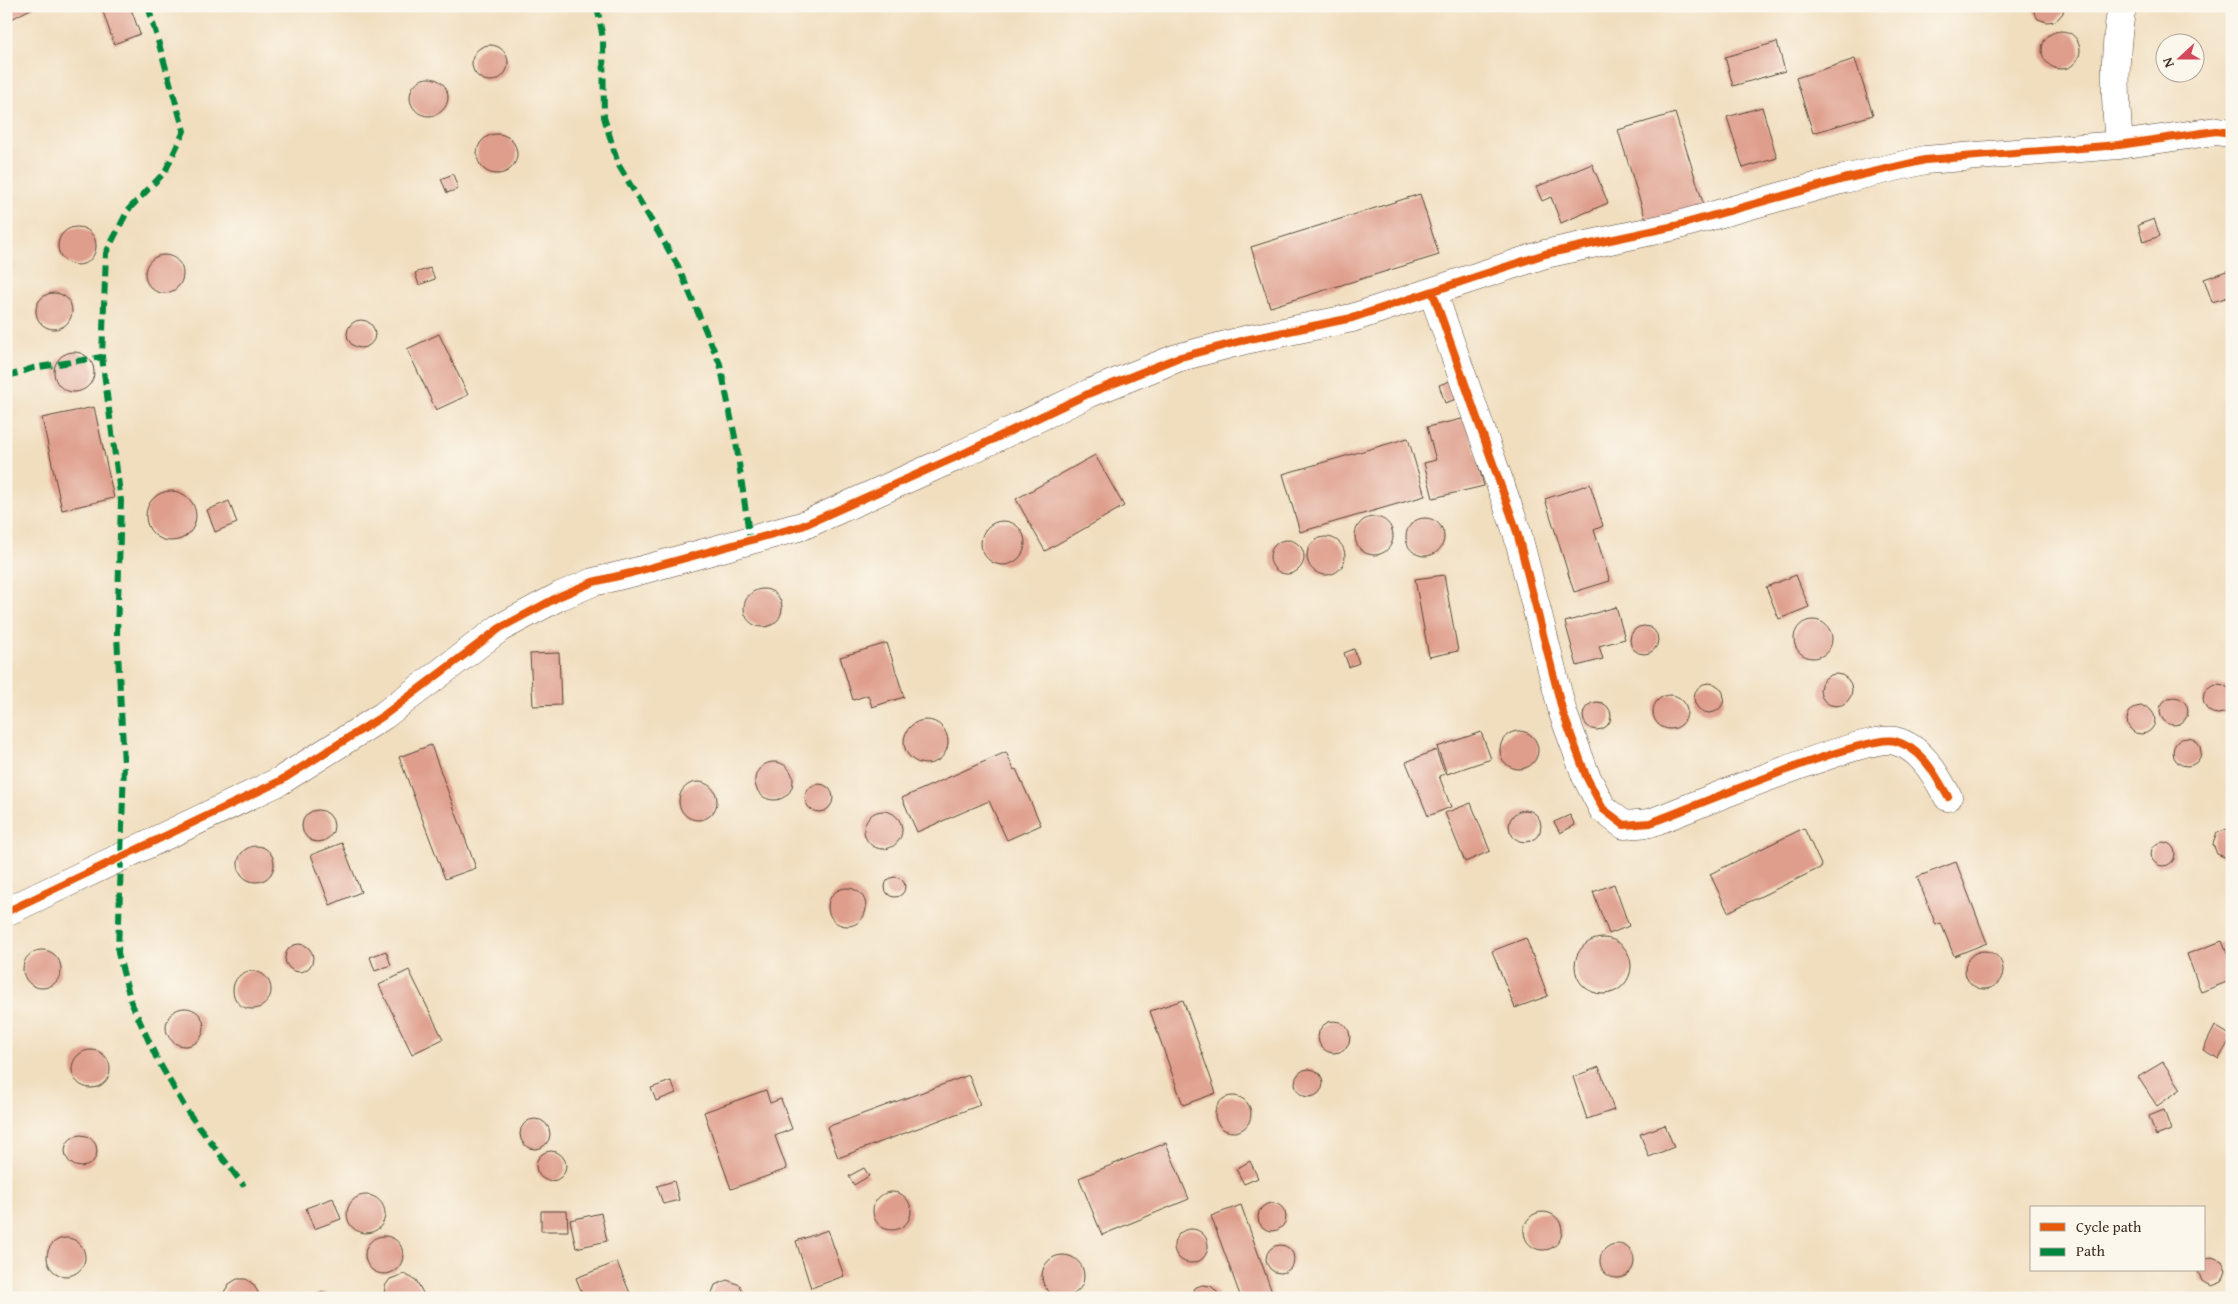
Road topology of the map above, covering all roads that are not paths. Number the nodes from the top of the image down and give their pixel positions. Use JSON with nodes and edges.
{"nodes":[{"id":1,"x":2122,"y":6,"type":"edge"},
{"id":2,"x":2232,"y":133,"type":"edge"},
{"id":3,"x":2119,"y":145,"type":"junction"},
{"id":4,"x":1433,"y":292,"type":"junction"},
{"id":5,"x":1948,"y":797,"type":"dead end"},
{"id":6,"x":6,"y":912,"type":"edge"}],
"edges":[{"from":1,"to":3,"type":"street"},
{"from":2,"to":3,"type":"street"},
{"from":3,"to":4,"type":"street"},
{"from":4,"to":5,"type":"street"},
{"from":4,"to":6,"type":"street"}]}
